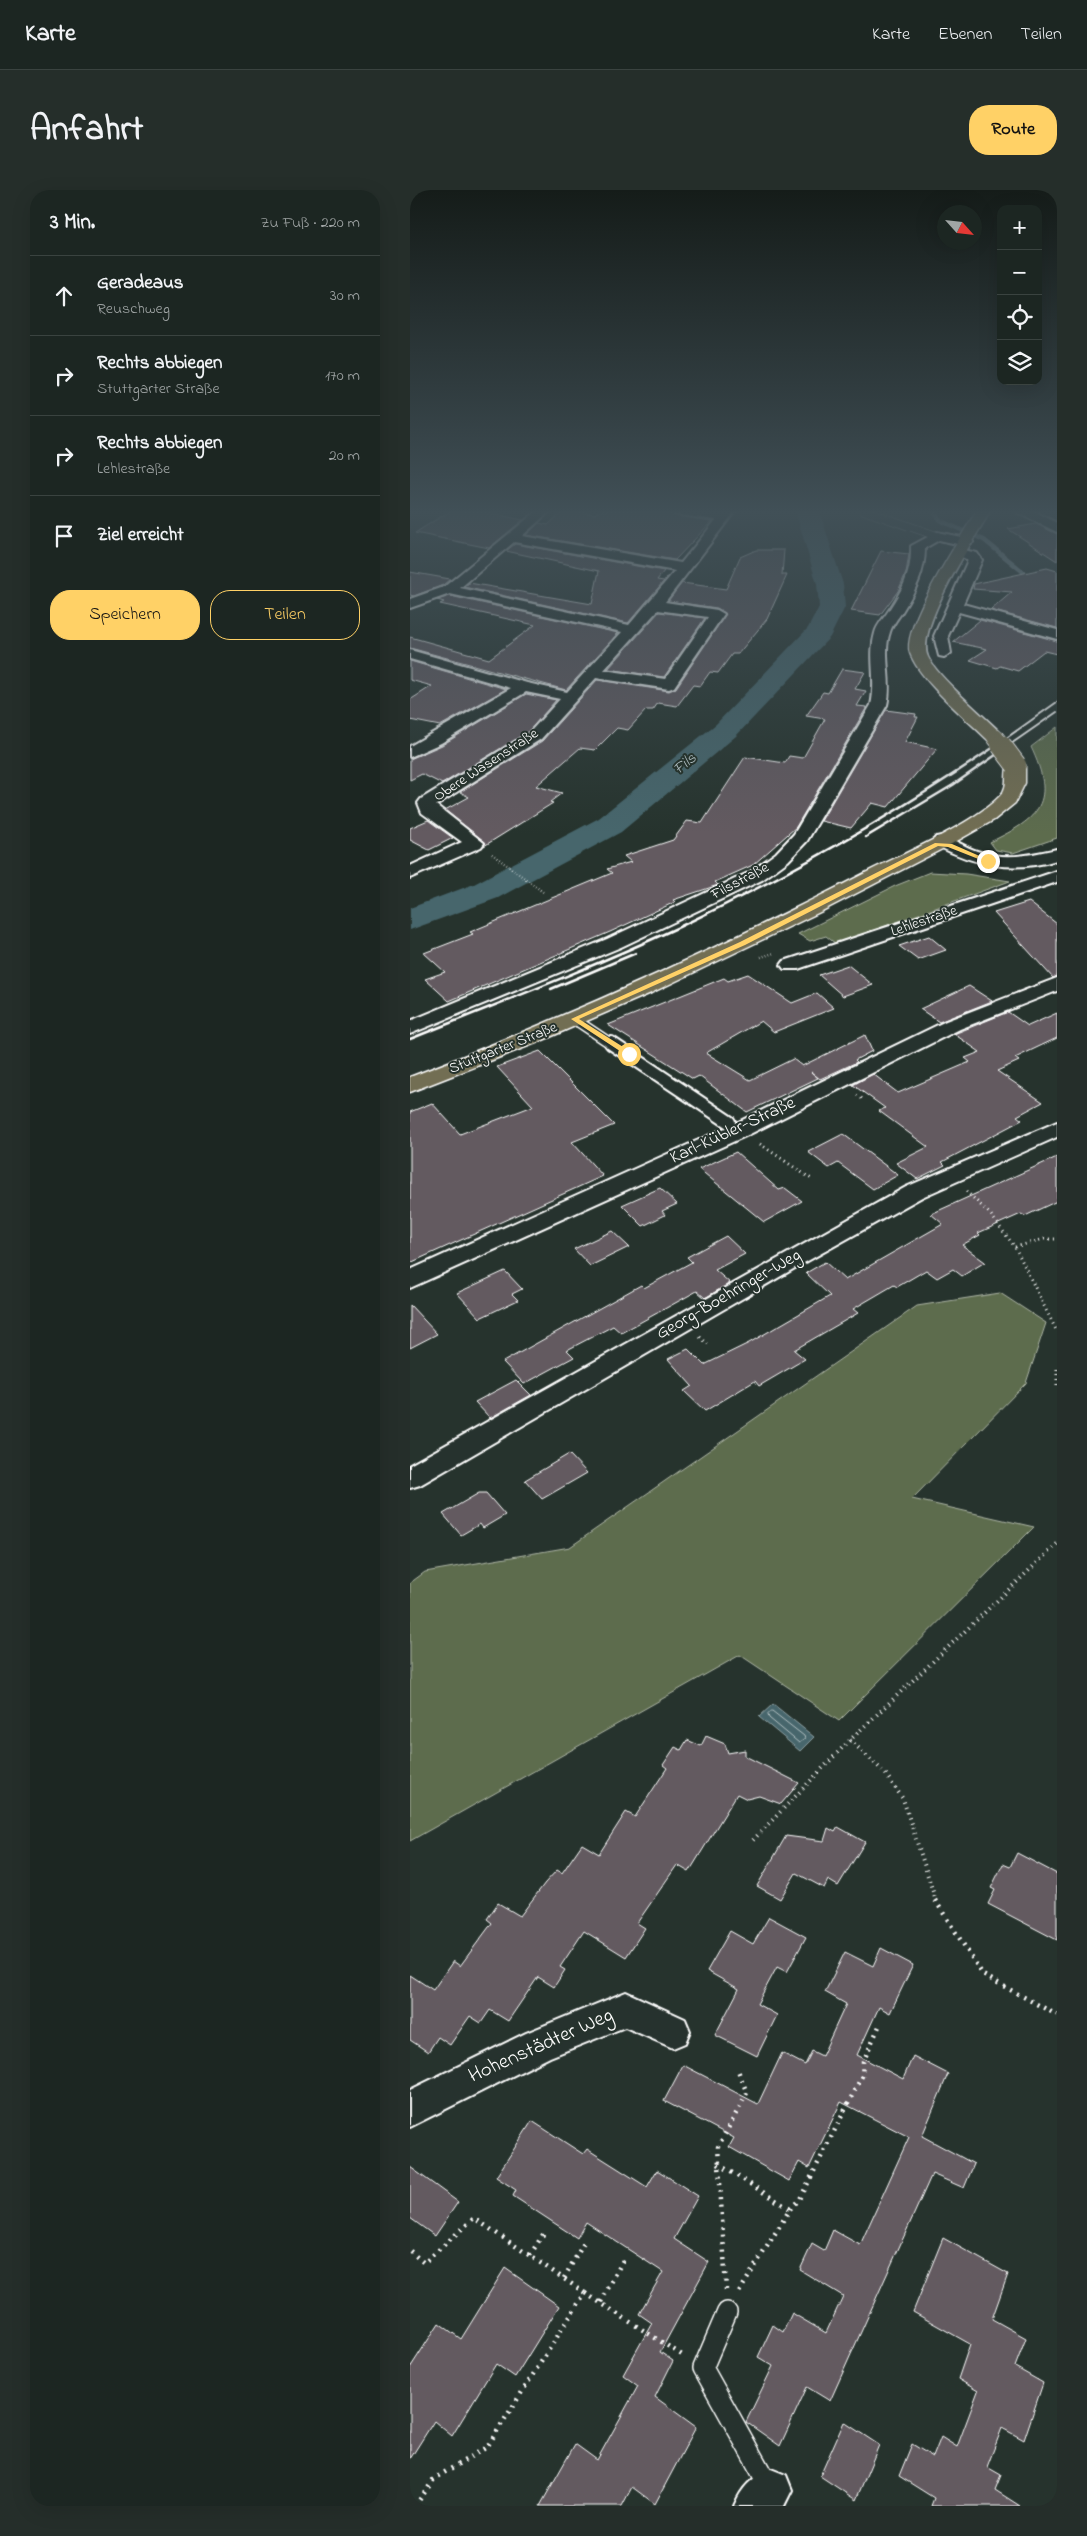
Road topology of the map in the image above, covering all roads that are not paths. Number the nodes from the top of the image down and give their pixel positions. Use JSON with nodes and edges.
{"nodes":[{"id":1,"x":576,"y":618,"type":"edge"},
{"id":2,"x":642,"y":618,"type":"edge"},
{"id":3,"x":714,"y":618,"type":"edge"},
{"id":4,"x":890,"y":618,"type":"edge"},
{"id":5,"x":925,"y":618,"type":"edge"},
{"id":6,"x":949,"y":618,"type":"edge"},
{"id":7,"x":997,"y":618,"type":"edge"},
{"id":8,"x":631,"y":630,"type":"junction"},
{"id":9,"x":1057,"y":635,"type":"edge"},
{"id":10,"x":944,"y":653,"type":"dead end"},
{"id":11,"x":410,"y":654,"type":"edge"},
{"id":12,"x":592,"y":673,"type":"junction"},
{"id":13,"x":524,"y":687,"type":"junction"},
{"id":14,"x":571,"y":697,"type":"junction"},
{"id":15,"x":410,"y":732,"type":"edge"},
{"id":16,"x":436,"y":740,"type":"junction"},
{"id":17,"x":410,"y":752,"type":"edge"},
{"id":18,"x":943,"y":844,"type":"junction"},
{"id":19,"x":1057,"y":854,"type":"edge"},
{"id":20,"x":410,"y":874,"type":"edge"},
{"id":21,"x":1057,"y":876,"type":"edge"},
{"id":22,"x":791,"y":965,"type":"dead end"},
{"id":23,"x":1057,"y":984,"type":"edge"},
{"id":24,"x":574,"y":1019,"type":"junction"},
{"id":25,"x":410,"y":1028,"type":"edge"},
{"id":26,"x":410,"y":1085,"type":"edge"},
{"id":27,"x":729,"y":1122,"type":"dead end"},
{"id":28,"x":1057,"y":1129,"type":"edge"},
{"id":29,"x":410,"y":1280,"type":"edge"},
{"id":30,"x":410,"y":1478,"type":"edge"},
{"id":31,"x":672,"y":2031,"type":"dead end"},
{"id":32,"x":410,"y":2109,"type":"edge"},
{"id":33,"x":728,"y":2312,"type":"road end"},
{"id":34,"x":763,"y":2498,"type":"edge"}],
"edges":[{"from":1,"to":8,"type":"street"},
{"from":2,"to":8,"type":"street","name":"Obere Wasenstraße"},
{"from":3,"to":12,"type":"street"},
{"from":4,"to":25,"type":"street","name":"Filsstraße"},
{"from":5,"to":18,"type":"main road","name":"Stuttgarter Straße","bridge":true},
{"from":6,"to":10,"type":"street"},
{"from":7,"to":9,"type":"street"},
{"from":8,"to":12,"type":"street","name":"Obere Wasenstraße"},
{"from":11,"to":13,"type":"street"},
{"from":12,"to":14,"type":"street","name":"Obere Wasenstraße"},
{"from":13,"to":14,"type":"street"},
{"from":13,"to":16,"type":"street"},
{"from":14,"to":20,"type":"street","name":"Obere Wasenstraße"},
{"from":15,"to":16,"type":"street"},
{"from":16,"to":17,"type":"street"},
{"from":18,"to":19,"type":"street"},
{"from":18,"to":24,"type":"main road","name":"Stuttgarter Straße"},
{"from":21,"to":22,"type":"street","name":"Lehlestraße"},
{"from":23,"to":29,"type":"street","name":"Karl-Kübler-Straße"},
{"from":24,"to":26,"type":"main road","name":"Stuttgarter Straße"},
{"from":24,"to":27,"type":"lane"},
{"from":28,"to":30,"type":"street","name":"Georg-Boehringer-Weg"},
{"from":31,"to":32,"type":"street","name":"Hohenstädter Weg"},
{"from":33,"to":34,"type":"lane"}]}
